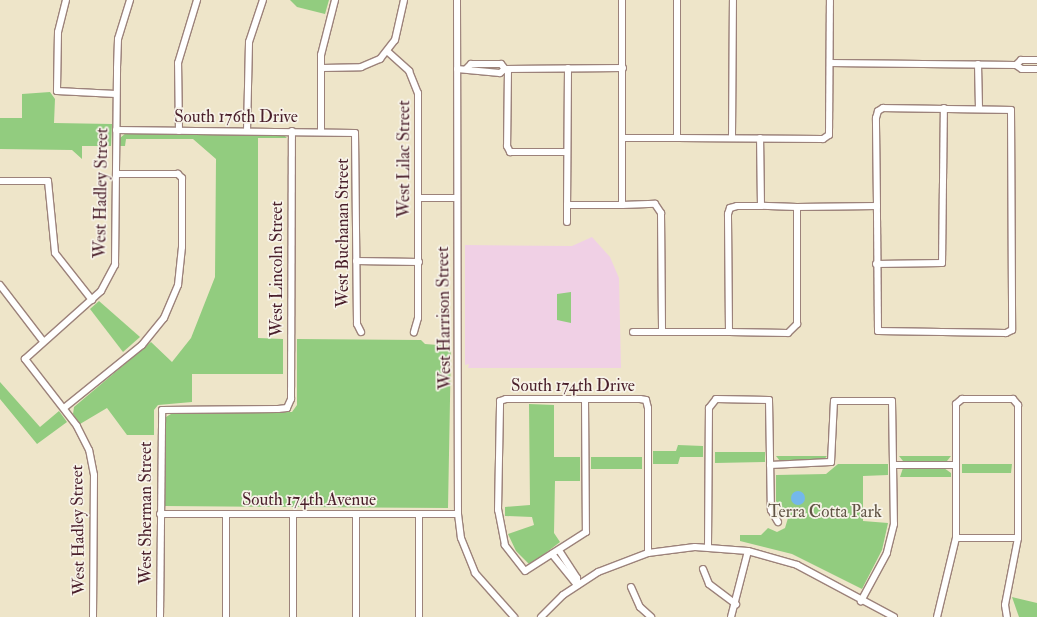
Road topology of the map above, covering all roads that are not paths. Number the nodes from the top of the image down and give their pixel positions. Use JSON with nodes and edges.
{"nodes":[{"id":1,"x":66,"y":0,"type":"edge"},
{"id":2,"x":130,"y":0,"type":"edge"},
{"id":3,"x":197,"y":0,"type":"edge"},
{"id":4,"x":263,"y":0,"type":"edge"},
{"id":5,"x":335,"y":0,"type":"edge"},
{"id":6,"x":404,"y":0,"type":"edge"},
{"id":7,"x":457,"y":0,"type":"edge"},
{"id":8,"x":622,"y":0,"type":"edge"},
{"id":9,"x":677,"y":0,"type":"edge"},
{"id":10,"x":733,"y":0,"type":"edge"},
{"id":11,"x":830,"y":0,"type":"edge"},
{"id":12,"x":387,"y":51,"type":"junction"},
{"id":13,"x":1037,"y":60,"type":"edge"},
{"id":14,"x":830,"y":63,"type":"junction"},
{"id":15,"x":978,"y":64,"type":"junction"},
{"id":16,"x":1016,"y":65,"type":"junction"},
{"id":17,"x":322,"y":68,"type":"junction"},
{"id":18,"x":568,"y":68,"type":"junction"},
{"id":19,"x":622,"y":68,"type":"junction"},
{"id":20,"x":457,"y":69,"type":"junction"},
{"id":21,"x":466,"y":69,"type":"junction"},
{"id":22,"x":507,"y":69,"type":"junction"},
{"id":23,"x":1037,"y":69,"type":"edge"},
{"id":24,"x":116,"y":94,"type":"junction"},
{"id":25,"x":944,"y":108,"type":"junction"},
{"id":26,"x":979,"y":108,"type":"junction"},
{"id":27,"x":116,"y":130,"type":"junction"},
{"id":28,"x":179,"y":130,"type":"junction"},
{"id":29,"x":292,"y":130,"type":"junction"},
{"id":30,"x":247,"y":131,"type":"junction"},
{"id":31,"x":321,"y":131,"type":"junction"},
{"id":32,"x":355,"y":133,"type":"joint"},
{"id":33,"x":732,"y":137,"type":"junction"},
{"id":34,"x":622,"y":138,"type":"junction"},
{"id":35,"x":677,"y":138,"type":"junction"},
{"id":36,"x":760,"y":138,"type":"junction"},
{"id":37,"x":567,"y":152,"type":"junction"},
{"id":38,"x":116,"y":174,"type":"junction"},
{"id":39,"x":0,"y":180,"type":"edge"},
{"id":40,"x":418,"y":198,"type":"junction"},
{"id":41,"x":457,"y":198,"type":"junction"},
{"id":42,"x":567,"y":205,"type":"junction"},
{"id":43,"x":622,"y":205,"type":"junction"},
{"id":44,"x":761,"y":206,"type":"junction"},
{"id":45,"x":877,"y":206,"type":"junction"},
{"id":46,"x":797,"y":207,"type":"junction"},
{"id":47,"x":567,"y":222,"type":"dead end"},
{"id":48,"x":356,"y":262,"type":"junction"},
{"id":49,"x":419,"y":262,"type":"junction"},
{"id":50,"x":876,"y":264,"type":"junction"},
{"id":51,"x":1,"y":287,"type":"edge"},
{"id":52,"x":92,"y":300,"type":"junction"},
{"id":53,"x":360,"y":332,"type":"dead end"},
{"id":54,"x":414,"y":332,"type":"dead end"},
{"id":55,"x":633,"y":332,"type":"dead end"},
{"id":56,"x":662,"y":332,"type":"junction"},
{"id":57,"x":729,"y":332,"type":"junction"},
{"id":58,"x":43,"y":341,"type":"junction"},
{"id":59,"x":585,"y":399,"type":"junction"},
{"id":60,"x":64,"y":408,"type":"junction"},
{"id":61,"x":162,"y":410,"type":"joint"},
{"id":62,"x":770,"y":465,"type":"junction"},
{"id":63,"x":894,"y":465,"type":"junction"},
{"id":64,"x":956,"y":465,"type":"junction"},
{"id":65,"x":160,"y":514,"type":"junction"},
{"id":66,"x":226,"y":514,"type":"junction"},
{"id":67,"x":293,"y":514,"type":"junction"},
{"id":68,"x":356,"y":514,"type":"junction"},
{"id":69,"x":419,"y":514,"type":"junction"},
{"id":70,"x":458,"y":514,"type":"junction"},
{"id":71,"x":778,"y":522,"type":"dead end"},
{"id":72,"x":956,"y":538,"type":"junction"},
{"id":73,"x":1018,"y":538,"type":"junction"},
{"id":74,"x":708,"y":547,"type":"junction"},
{"id":75,"x":559,"y":550,"type":"junction"},
{"id":76,"x":748,"y":551,"type":"junction"},
{"id":77,"x":648,"y":553,"type":"junction"},
{"id":78,"x":552,"y":554,"type":"junction"},
{"id":79,"x":703,"y":570,"type":"dead end"},
{"id":80,"x":577,"y":585,"type":"junction"},
{"id":81,"x":631,"y":587,"type":"dead end"},
{"id":82,"x":861,"y":601,"type":"junction"},
{"id":83,"x":736,"y":604,"type":"junction"},
{"id":84,"x":94,"y":617,"type":"edge"},
{"id":85,"x":160,"y":617,"type":"edge"},
{"id":86,"x":226,"y":617,"type":"edge"},
{"id":87,"x":293,"y":617,"type":"edge"},
{"id":88,"x":356,"y":617,"type":"edge"},
{"id":89,"x":419,"y":617,"type":"edge"},
{"id":90,"x":514,"y":617,"type":"edge"},
{"id":91,"x":541,"y":617,"type":"edge"},
{"id":92,"x":651,"y":617,"type":"edge"},
{"id":93,"x":731,"y":617,"type":"edge"},
{"id":94,"x":894,"y":617,"type":"edge"},
{"id":95,"x":937,"y":617,"type":"edge"},
{"id":96,"x":1007,"y":617,"type":"edge"}],
"edges":[{"from":1,"to":24,"type":"street"},
{"from":2,"to":24,"type":"street","name":"West Hadley Street"},
{"from":3,"to":28,"type":"street"},
{"from":4,"to":30,"type":"street"},
{"from":5,"to":17,"type":"street"},
{"from":6,"to":12,"type":"street"},
{"from":7,"to":20,"type":"street","name":"West Harrison Street"},
{"from":8,"to":19,"type":"street"},
{"from":9,"to":35,"type":"street"},
{"from":10,"to":33,"type":"street"},
{"from":11,"to":14,"type":"street"},
{"from":12,"to":17,"type":"street"},
{"from":12,"to":40,"type":"street","name":"West Lilac Street"},
{"from":13,"to":16,"type":"street"},
{"from":14,"to":15,"type":"street"},
{"from":14,"to":36,"type":"street"},
{"from":15,"to":16,"type":"street"},
{"from":15,"to":26,"type":"street"},
{"from":16,"to":23,"type":"street"},
{"from":17,"to":31,"type":"street"},
{"from":18,"to":19,"type":"street"},
{"from":18,"to":22,"type":"street"},
{"from":18,"to":37,"type":"street"},
{"from":19,"to":34,"type":"street"},
{"from":20,"to":21,"type":"street"},
{"from":20,"to":41,"type":"street","name":"West Harrison Street"},
{"from":21,"to":22,"type":"street"},
{"from":21,"to":22,"type":"street"},
{"from":22,"to":37,"type":"street"},
{"from":24,"to":27,"type":"street","name":"West Hadley Street"},
{"from":25,"to":26,"type":"street"},
{"from":25,"to":45,"type":"street"},
{"from":25,"to":50,"type":"street"},
{"from":26,"to":50,"type":"street"},
{"from":27,"to":28,"type":"street","name":"South 176th Drive"},
{"from":27,"to":38,"type":"street","name":"West Hadley Street"},
{"from":28,"to":30,"type":"street","name":"South 176th Drive"},
{"from":29,"to":30,"type":"street","name":"South 176th Drive"},
{"from":29,"to":31,"type":"street","name":"South 176th Drive"},
{"from":29,"to":61,"type":"street","name":"West Lincoln Street"},
{"from":31,"to":32,"type":"street","name":"South 176th Drive"},
{"from":32,"to":48,"type":"street","name":"West Buchanan Street"},
{"from":33,"to":35,"type":"street"},
{"from":33,"to":36,"type":"street"},
{"from":34,"to":35,"type":"street"},
{"from":34,"to":43,"type":"street"},
{"from":36,"to":44,"type":"street"},
{"from":37,"to":42,"type":"street"},
{"from":38,"to":52,"type":"street","name":"West Hadley Street"},
{"from":38,"to":60,"type":"street"},
{"from":39,"to":52,"type":"street"},
{"from":40,"to":41,"type":"street"},
{"from":40,"to":49,"type":"street","name":"West Lilac Street"},
{"from":41,"to":70,"type":"street","name":"West Harrison Street"},
{"from":42,"to":43,"type":"street"},
{"from":42,"to":47,"type":"street"},
{"from":43,"to":56,"type":"street"},
{"from":44,"to":46,"type":"street"},
{"from":44,"to":57,"type":"street"},
{"from":45,"to":46,"type":"street"},
{"from":45,"to":50,"type":"street"},
{"from":46,"to":57,"type":"street"},
{"from":48,"to":49,"type":"street"},
{"from":48,"to":53,"type":"street","name":"West Buchanan Street"},
{"from":49,"to":54,"type":"street","name":"West Lilac Street"},
{"from":51,"to":58,"type":"street"},
{"from":52,"to":58,"type":"street","name":"West Hadley Street"},
{"from":55,"to":56,"type":"street"},
{"from":56,"to":57,"type":"street"},
{"from":58,"to":60,"type":"street","name":"West Hadley Street"},
{"from":59,"to":75,"type":"street"},
{"from":59,"to":77,"type":"street","name":"South 174th Drive"},
{"from":59,"to":78,"type":"street","name":"South 174th Drive"},
{"from":60,"to":84,"type":"street","name":"West Hadley Street"},
{"from":61,"to":65,"type":"street","name":"West Sherman Street"},
{"from":62,"to":63,"type":"street"},
{"from":62,"to":71,"type":"street"},
{"from":62,"to":74,"type":"street"},
{"from":63,"to":64,"type":"street"},
{"from":63,"to":82,"type":"street"},
{"from":64,"to":72,"type":"street"},
{"from":64,"to":73,"type":"street"},
{"from":65,"to":66,"type":"street","name":"South 174th Avenue"},
{"from":65,"to":85,"type":"street","name":"West Sherman Street"},
{"from":66,"to":67,"type":"street","name":"South 174th Avenue"},
{"from":66,"to":86,"type":"street"},
{"from":67,"to":68,"type":"street","name":"South 174th Avenue"},
{"from":67,"to":87,"type":"street"},
{"from":68,"to":69,"type":"street","name":"South 174th Avenue"},
{"from":68,"to":88,"type":"street"},
{"from":69,"to":70,"type":"street","name":"South 174th Avenue"},
{"from":69,"to":89,"type":"street"},
{"from":70,"to":90,"type":"street","name":"West Harrison Street"},
{"from":72,"to":73,"type":"street"},
{"from":72,"to":95,"type":"street"},
{"from":73,"to":96,"type":"street"},
{"from":74,"to":76,"type":"street"},
{"from":74,"to":77,"type":"street"},
{"from":75,"to":78,"type":"street"},
{"from":75,"to":80,"type":"street"},
{"from":76,"to":82,"type":"street"},
{"from":76,"to":83,"type":"street"},
{"from":77,"to":80,"type":"street"},
{"from":78,"to":80,"type":"street"},
{"from":79,"to":83,"type":"street"},
{"from":80,"to":91,"type":"street"},
{"from":81,"to":92,"type":"street"},
{"from":82,"to":94,"type":"street"},
{"from":83,"to":93,"type":"street"}]}
